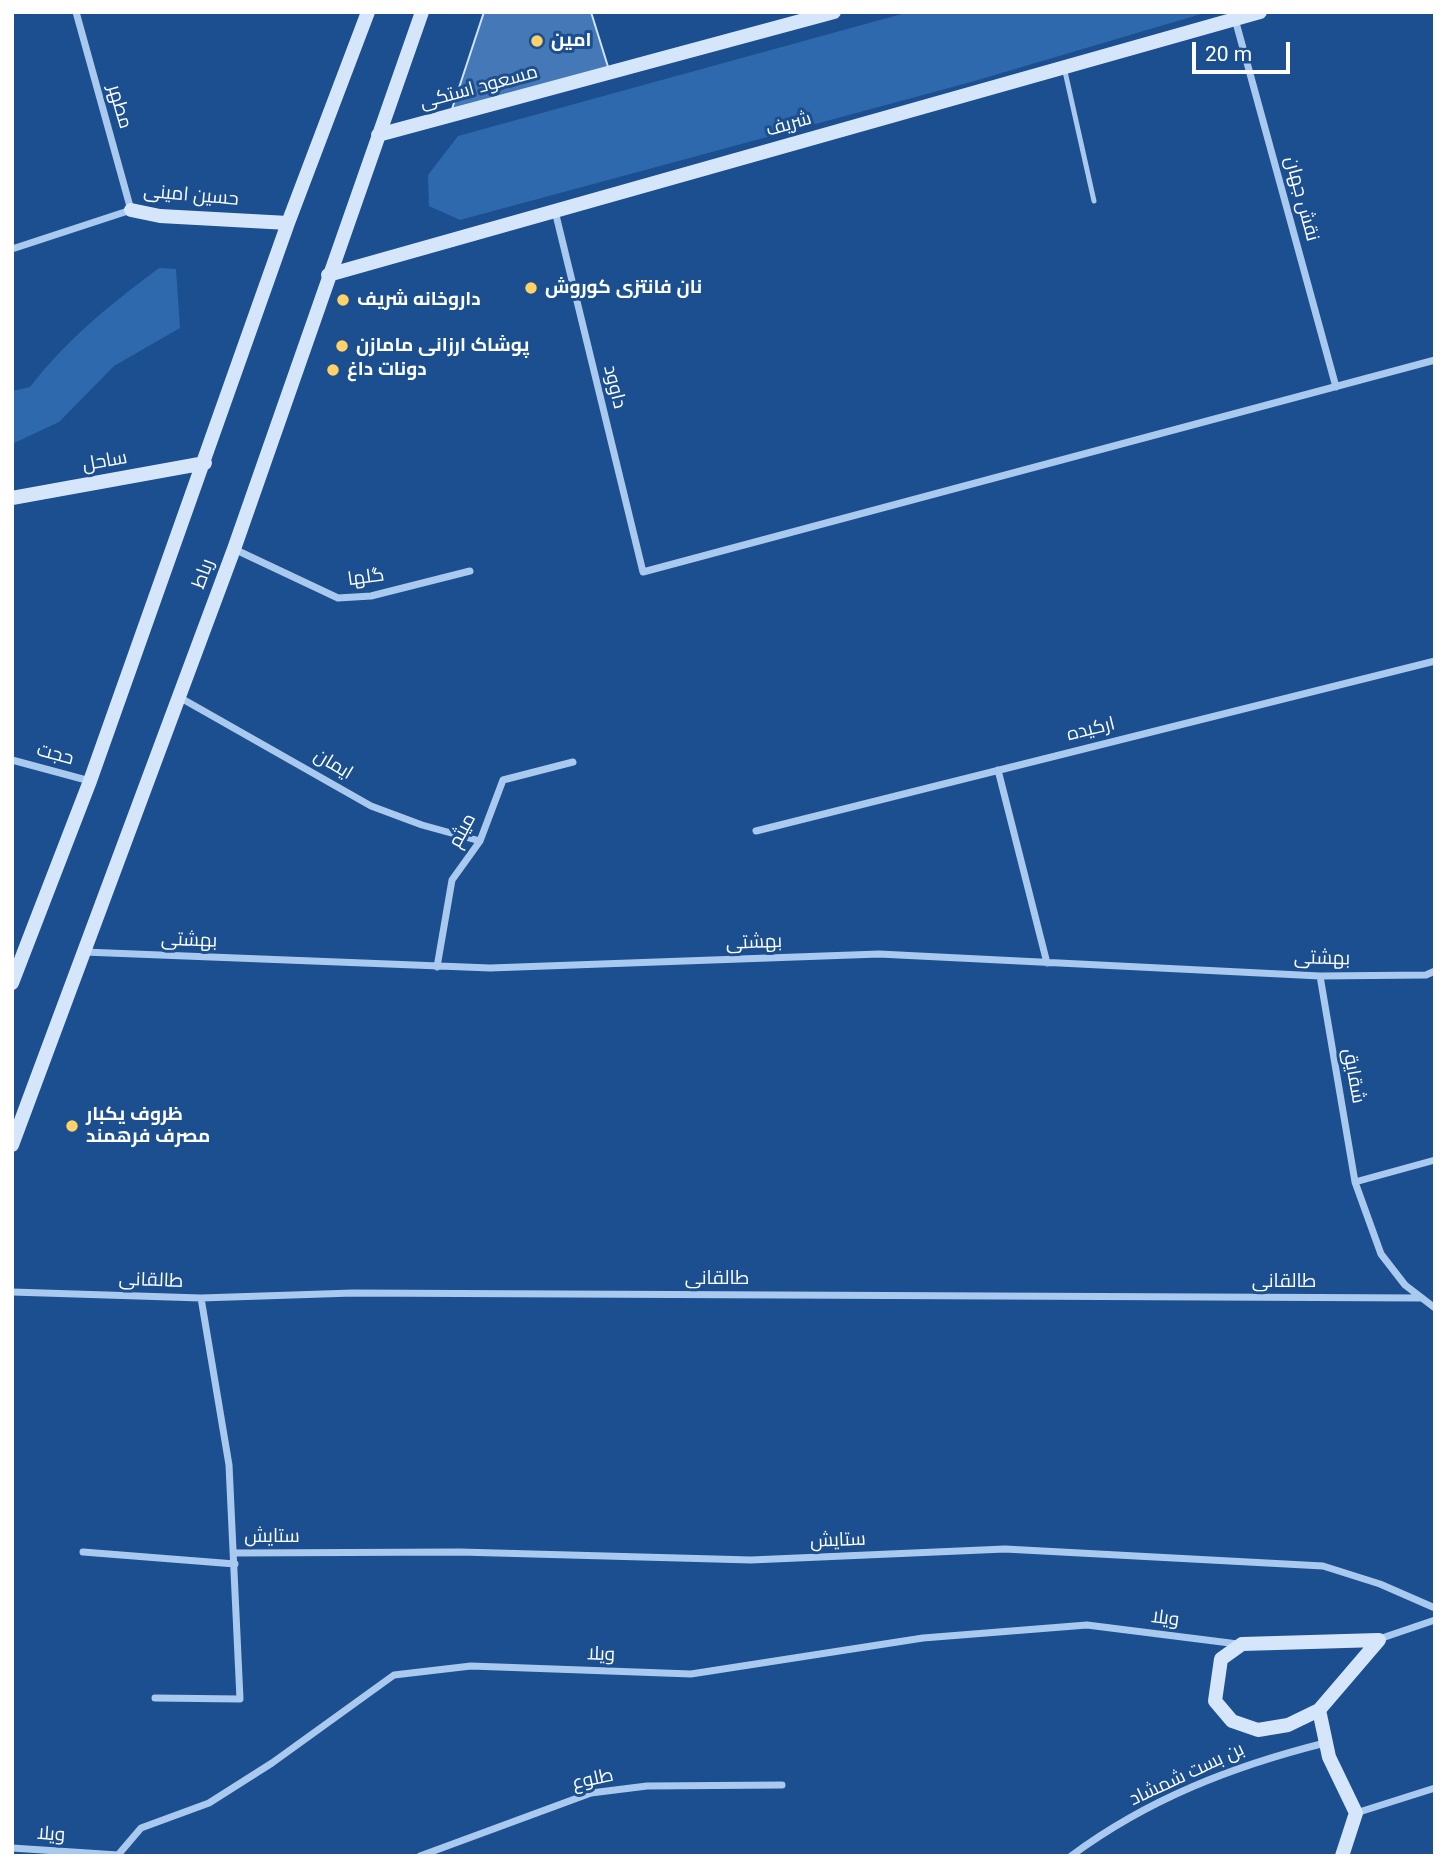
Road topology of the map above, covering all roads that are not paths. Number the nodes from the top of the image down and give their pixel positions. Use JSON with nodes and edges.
{"nodes":[{"id":1,"x":76,"y":12,"type":"edge"},
{"id":2,"x":368,"y":12,"type":"edge"},
{"id":3,"x":422,"y":12,"type":"edge"},
{"id":4,"x":834,"y":12,"type":"edge"},
{"id":5,"x":1260,"y":12,"type":"edge"},
{"id":6,"x":1236,"y":19,"type":"junction"},
{"id":7,"x":1064,"y":67,"type":"junction"},
{"id":8,"x":377,"y":135,"type":"junction"},
{"id":9,"x":1094,"y":201,"type":"dead end"},
{"id":10,"x":131,"y":210,"type":"junction"},
{"id":11,"x":555,"y":210,"type":"junction"},
{"id":12,"x":288,"y":223,"type":"junction"},
{"id":13,"x":12,"y":249,"type":"edge"},
{"id":14,"x":328,"y":275,"type":"junction"},
{"id":15,"x":1435,"y":360,"type":"edge"},
{"id":16,"x":1336,"y":387,"type":"junction"},
{"id":17,"x":205,"y":463,"type":"junction"},
{"id":18,"x":12,"y":498,"type":"edge"},
{"id":19,"x":234,"y":549,"type":"junction"},
{"id":20,"x":470,"y":570,"type":"dead end"},
{"id":21,"x":1435,"y":661,"type":"edge"},
{"id":22,"x":178,"y":697,"type":"junction"},
{"id":23,"x":12,"y":760,"type":"edge"},
{"id":24,"x":573,"y":762,"type":"dead end"},
{"id":25,"x":998,"y":770,"type":"junction"},
{"id":26,"x":90,"y":781,"type":"junction"},
{"id":27,"x":756,"y":831,"type":"dead end"},
{"id":28,"x":480,"y":841,"type":"junction"},
{"id":29,"x":84,"y":952,"type":"junction"},
{"id":30,"x":1047,"y":963,"type":"junction"},
{"id":31,"x":437,"y":967,"type":"junction"},
{"id":32,"x":1435,"y":971,"type":"edge"},
{"id":33,"x":1320,"y":976,"type":"junction"},
{"id":34,"x":12,"y":983,"type":"edge"},
{"id":35,"x":12,"y":1145,"type":"edge"},
{"id":36,"x":1435,"y":1160,"type":"edge"},
{"id":37,"x":1355,"y":1182,"type":"junction"},
{"id":38,"x":12,"y":1292,"type":"edge"},
{"id":39,"x":201,"y":1298,"type":"junction"},
{"id":40,"x":1422,"y":1298,"type":"junction"},
{"id":41,"x":1435,"y":1308,"type":"edge"},
{"id":42,"x":83,"y":1552,"type":"dead end"},
{"id":43,"x":234,"y":1553,"type":"junction"},
{"id":44,"x":235,"y":1564,"type":"junction"},
{"id":45,"x":1435,"y":1608,"type":"edge"},
{"id":46,"x":1435,"y":1620,"type":"edge"},
{"id":47,"x":1379,"y":1640,"type":"junction"},
{"id":48,"x":1242,"y":1644,"type":"junction"},
{"id":49,"x":155,"y":1698,"type":"dead end"},
{"id":50,"x":1318,"y":1710,"type":"junction"},
{"id":51,"x":1325,"y":1743,"type":"junction"},
{"id":52,"x":782,"y":1785,"type":"dead end"},
{"id":53,"x":1435,"y":1788,"type":"edge"},
{"id":54,"x":1356,"y":1813,"type":"junction"},
{"id":55,"x":12,"y":1848,"type":"edge"},
{"id":56,"x":118,"y":1855,"type":"edge"},
{"id":57,"x":421,"y":1856,"type":"edge"},
{"id":58,"x":1071,"y":1856,"type":"edge"},
{"id":59,"x":1342,"y":1856,"type":"edge"}],
"edges":[{"from":1,"to":10,"type":"street","name":"مطهر"},
{"from":2,"to":12,"type":"street","name":"رباط"},
{"from":3,"to":8,"type":"street","name":"رباط"},
{"from":4,"to":8,"type":"street","name":"مسعود استکی"},
{"from":5,"to":6,"type":"street","name":"شریف"},
{"from":6,"to":7,"type":"street","name":"شریف"},
{"from":6,"to":16,"type":"street","name":"نقش جهان"},
{"from":7,"to":9,"type":"lane"},
{"from":7,"to":11,"type":"street","name":"شریف"},
{"from":8,"to":14,"type":"street","name":"رباط"},
{"from":10,"to":12,"type":"street","name":"حسین امینی"},
{"from":10,"to":13,"type":"street","name":"حسین امینی"},
{"from":11,"to":14,"type":"street","name":"شریف"},
{"from":11,"to":16,"type":"street","name":"داوود"},
{"from":12,"to":17,"type":"street","name":"رباط"},
{"from":14,"to":19,"type":"street","name":"رباط"},
{"from":15,"to":16,"type":"street"},
{"from":17,"to":18,"type":"street","name":"ساحل"},
{"from":17,"to":26,"type":"street","name":"رباط"},
{"from":19,"to":20,"type":"street","name":"گلها"},
{"from":19,"to":22,"type":"street","name":"رباط"},
{"from":21,"to":25,"type":"street","name":"ارکیده"},
{"from":22,"to":28,"type":"street","name":"ایمان"},
{"from":22,"to":29,"type":"street","name":"رباط"},
{"from":23,"to":26,"type":"street","name":"حجت"},
{"from":24,"to":28,"type":"street","name":"میثم"},
{"from":25,"to":27,"type":"street","name":"ارکیده"},
{"from":25,"to":30,"type":"street"},
{"from":26,"to":34,"type":"street","name":"رباط"},
{"from":28,"to":31,"type":"street","name":"میثم"},
{"from":29,"to":31,"type":"street","name":"بهشتی"},
{"from":29,"to":35,"type":"street","name":"رباط"},
{"from":30,"to":31,"type":"street","name":"بهشتی"},
{"from":30,"to":33,"type":"street","name":"بهشتی"},
{"from":32,"to":33,"type":"street","name":"بهشتی"},
{"from":33,"to":37,"type":"street","name":"شقایق"},
{"from":36,"to":37,"type":"street"},
{"from":37,"to":40,"type":"street","name":"شقایق"},
{"from":38,"to":39,"type":"street","name":"طالقانی"},
{"from":39,"to":40,"type":"street","name":"طالقانی"},
{"from":39,"to":43,"type":"street","name":"ستایش"},
{"from":40,"to":41,"type":"street","name":"شقایق"},
{"from":42,"to":44,"type":"street"},
{"from":43,"to":44,"type":"street","name":"ستایش"},
{"from":43,"to":45,"type":"street","name":"ستایش"},
{"from":44,"to":49,"type":"street","name":"ستایش"},
{"from":46,"to":47,"type":"street"},
{"from":47,"to":48,"type":"street"},
{"from":47,"to":50,"type":"street"},
{"from":48,"to":50,"type":"street"},
{"from":48,"to":56,"type":"street","name":"ویلا"},
{"from":50,"to":51,"type":"street"},
{"from":51,"to":54,"type":"street"},
{"from":51,"to":58,"type":"street","name":"بن بست شمشاد"},
{"from":52,"to":57,"type":"street","name":"طلوع"},
{"from":53,"to":54,"type":"street"},
{"from":54,"to":59,"type":"street"},
{"from":55,"to":56,"type":"street","name":"ویلا"}]}
